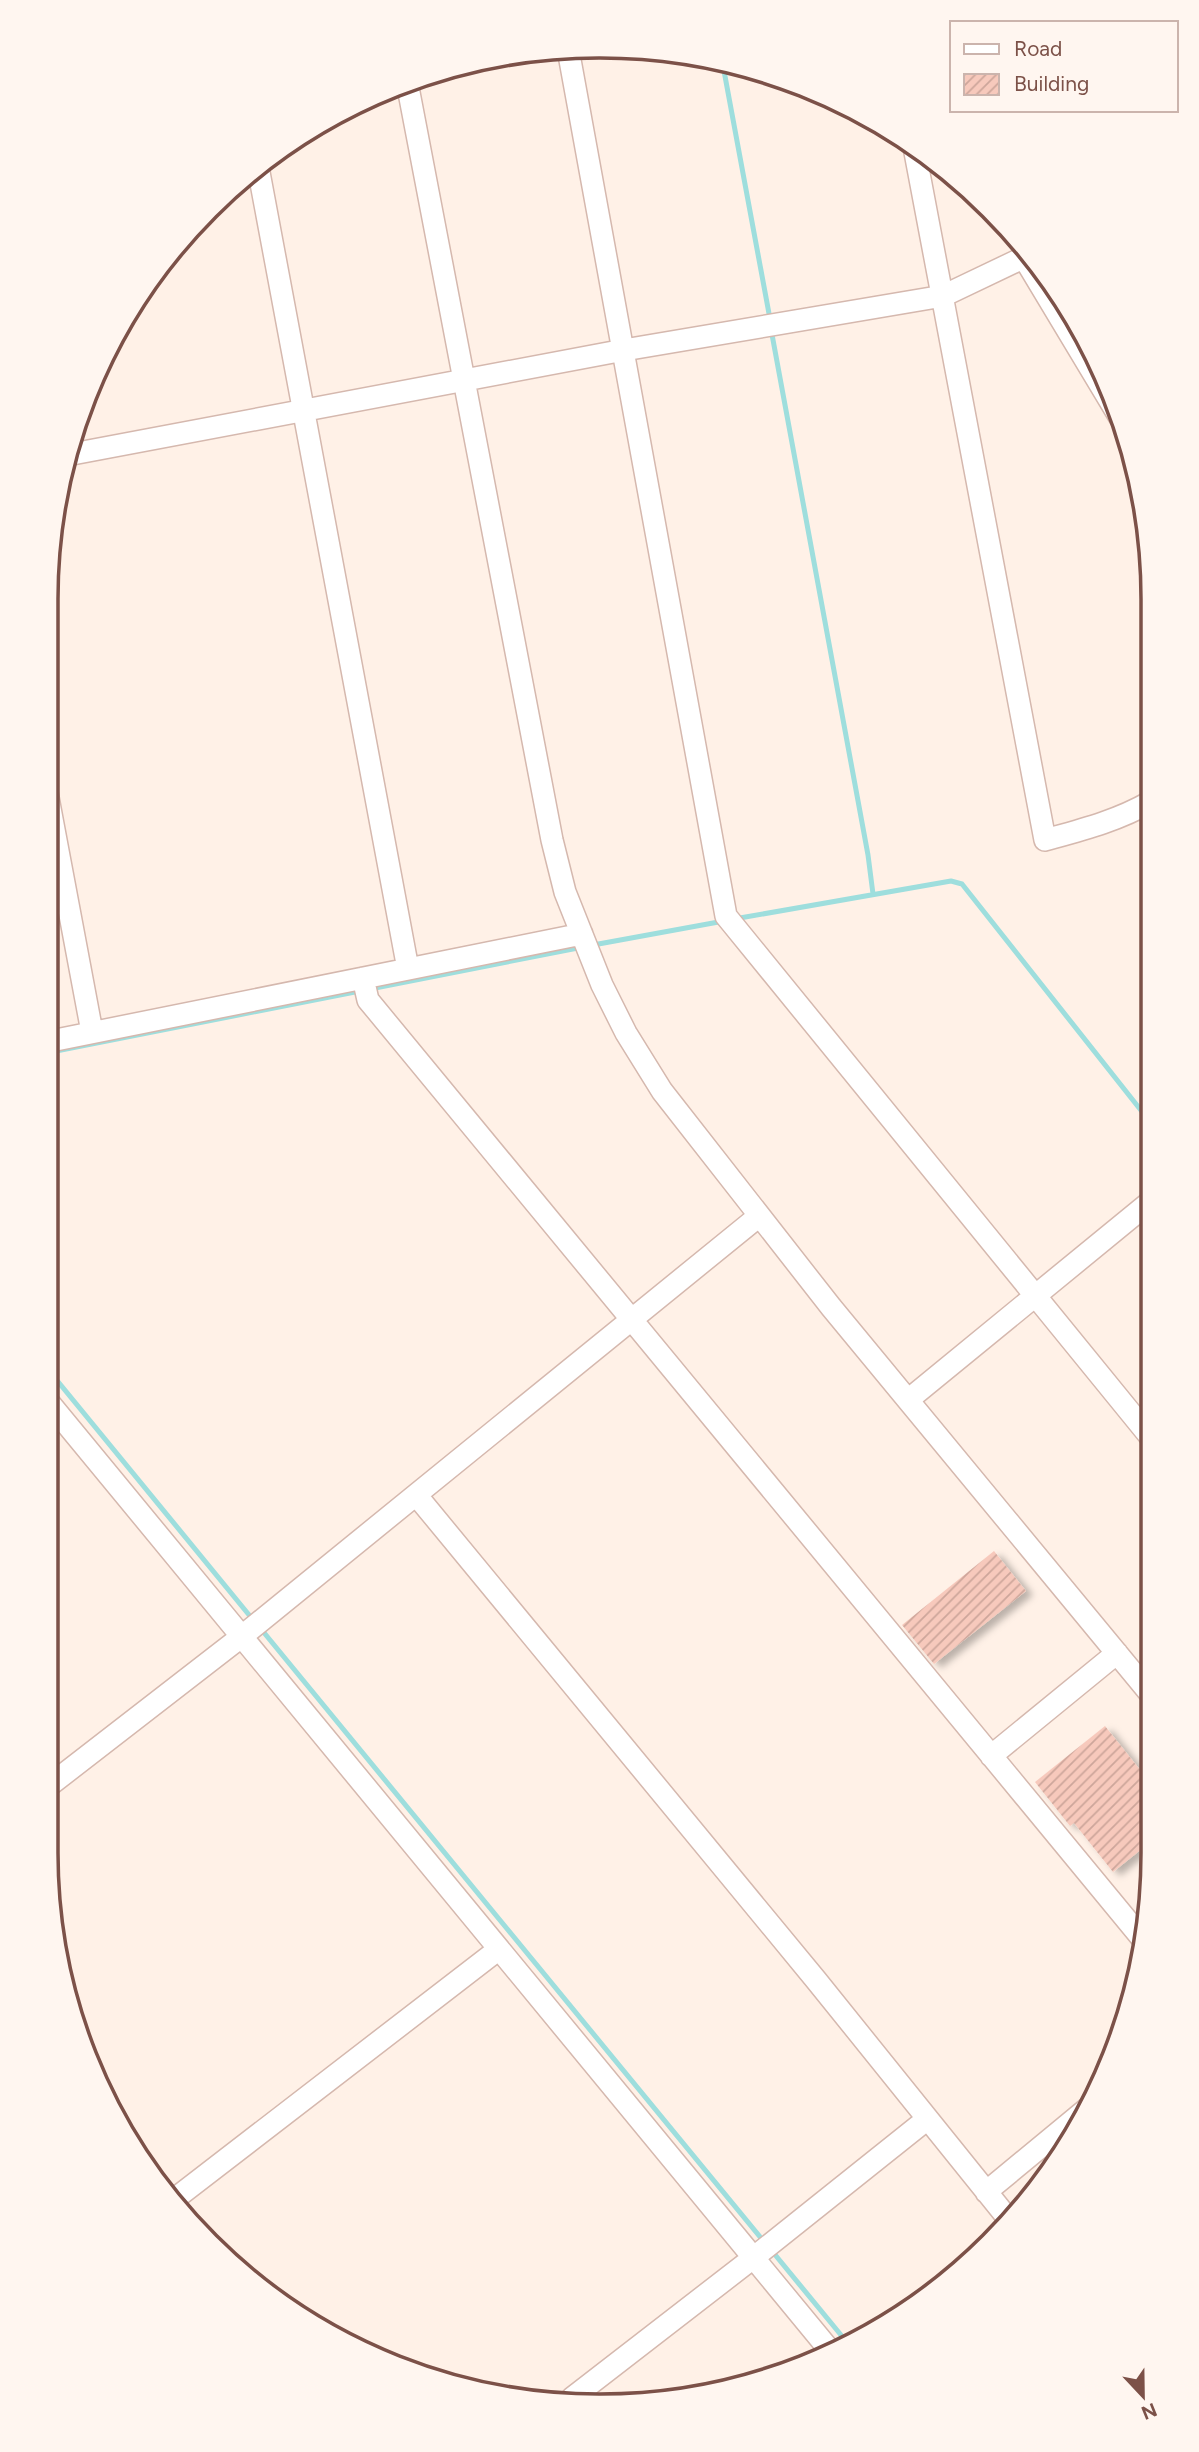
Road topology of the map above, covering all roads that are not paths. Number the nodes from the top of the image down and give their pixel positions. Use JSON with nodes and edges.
{"nodes":[{"id":1,"x":570,"y":59,"type":"edge"},
{"id":2,"x":409,"y":93,"type":"edge"},
{"id":3,"x":917,"y":161,"type":"edge"},
{"id":4,"x":260,"y":178,"type":"edge"},
{"id":5,"x":1020,"y":259,"type":"edge"},
{"id":6,"x":943,"y":296,"type":"junction"},
{"id":7,"x":624,"y":350,"type":"junction"},
{"id":8,"x":463,"y":380,"type":"junction"},
{"id":9,"x":303,"y":411,"type":"junction"},
{"id":10,"x":78,"y":453,"type":"edge"},
{"id":11,"x":1141,"y":806,"type":"edge"},
{"id":12,"x":58,"y":851,"type":"edge"},
{"id":13,"x":582,"y":934,"type":"junction"},
{"id":14,"x":408,"y":969,"type":"junction"},
{"id":15,"x":363,"y":978,"type":"junction"},
{"id":16,"x":92,"y":1032,"type":"junction"},
{"id":17,"x":58,"y":1039,"type":"edge"},
{"id":18,"x":1141,"y":1209,"type":"edge"},
{"id":19,"x":759,"y":1216,"type":"junction"},
{"id":20,"x":1035,"y":1296,"type":"junction"},
{"id":21,"x":631,"y":1319,"type":"junction"},
{"id":22,"x":908,"y":1400,"type":"junction"},
{"id":23,"x":58,"y":1414,"type":"edge"},
{"id":24,"x":1141,"y":1426,"type":"edge"},
{"id":25,"x":417,"y":1496,"type":"junction"},
{"id":26,"x":241,"y":1637,"type":"junction"},
{"id":27,"x":1117,"y":1653,"type":"junction"},
{"id":28,"x":1141,"y":1682,"type":"edge"},
{"id":29,"x":991,"y":1756,"type":"junction"},
{"id":30,"x":58,"y":1779,"type":"edge"},
{"id":31,"x":1136,"y":1931,"type":"edge"},
{"id":32,"x":499,"y":1949,"type":"junction"},
{"id":33,"x":926,"y":2120,"type":"junction"},
{"id":34,"x":1068,"y":2124,"type":"edge"},
{"id":35,"x":986,"y":2192,"type":"junction"},
{"id":36,"x":180,"y":2195,"type":"edge"},
{"id":37,"x":1004,"y":2213,"type":"edge"},
{"id":38,"x":753,"y":2258,"type":"junction"},
{"id":39,"x":825,"y":2345,"type":"edge"},
{"id":40,"x":578,"y":2393,"type":"edge"}],
"edges":[{"from":1,"to":7,"type":"street"},
{"from":2,"to":8,"type":"street"},
{"from":3,"to":6,"type":"street"},
{"from":4,"to":9,"type":"street"},
{"from":5,"to":6,"type":"street"},
{"from":6,"to":7,"type":"street"},
{"from":6,"to":11,"type":"street"},
{"from":7,"to":8,"type":"street"},
{"from":7,"to":20,"type":"street"},
{"from":8,"to":9,"type":"street"},
{"from":8,"to":13,"type":"street"},
{"from":9,"to":10,"type":"street"},
{"from":9,"to":14,"type":"street"},
{"from":12,"to":16,"type":"street"},
{"from":13,"to":14,"type":"street"},
{"from":13,"to":19,"type":"street"},
{"from":14,"to":15,"type":"street"},
{"from":15,"to":16,"type":"street"},
{"from":15,"to":21,"type":"street"},
{"from":16,"to":17,"type":"street"},
{"from":18,"to":20,"type":"street"},
{"from":19,"to":21,"type":"street"},
{"from":19,"to":22,"type":"street"},
{"from":20,"to":22,"type":"street"},
{"from":20,"to":24,"type":"street"},
{"from":21,"to":25,"type":"street"},
{"from":21,"to":29,"type":"street"},
{"from":22,"to":27,"type":"street"},
{"from":23,"to":26,"type":"street"},
{"from":25,"to":26,"type":"street"},
{"from":25,"to":33,"type":"street"},
{"from":26,"to":30,"type":"street"},
{"from":26,"to":32,"type":"street"},
{"from":27,"to":28,"type":"street"},
{"from":27,"to":29,"type":"street"},
{"from":29,"to":31,"type":"street"},
{"from":32,"to":36,"type":"street"},
{"from":32,"to":38,"type":"street"},
{"from":33,"to":35,"type":"street"},
{"from":33,"to":38,"type":"street"},
{"from":34,"to":35,"type":"street"},
{"from":35,"to":37,"type":"street"},
{"from":38,"to":39,"type":"street"},
{"from":38,"to":40,"type":"street"}]}
